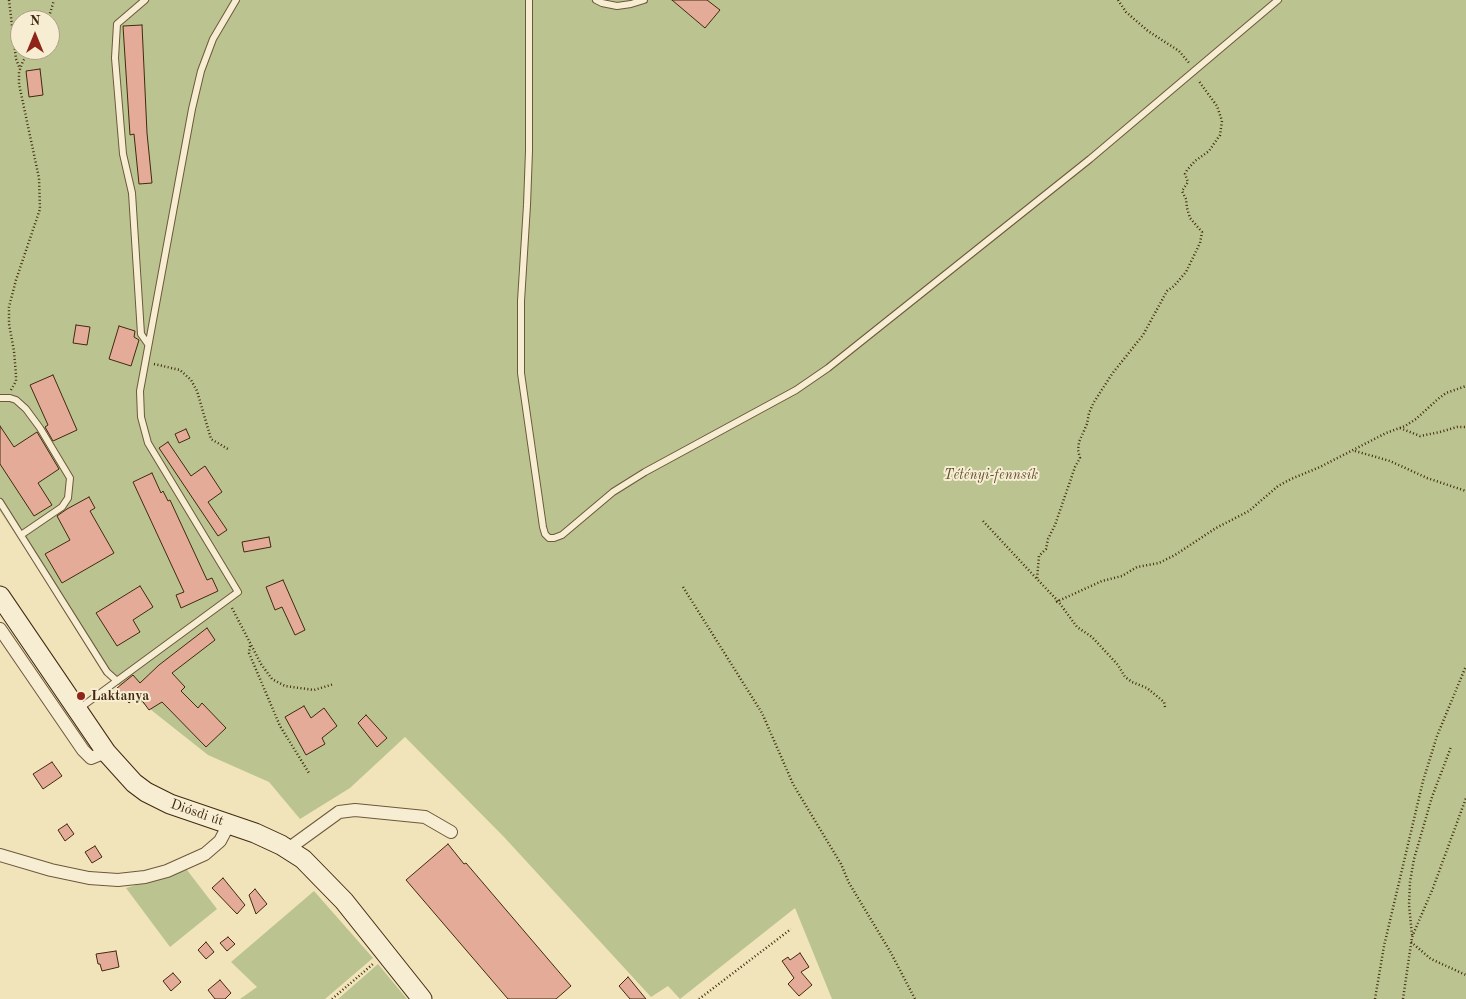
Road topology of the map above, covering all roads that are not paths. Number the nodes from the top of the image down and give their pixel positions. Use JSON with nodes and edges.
{"nodes":[{"id":1,"x":145,"y":0,"type":"edge"},
{"id":2,"x":236,"y":0,"type":"edge"},
{"id":3,"x":529,"y":0,"type":"edge"},
{"id":4,"x":596,"y":0,"type":"edge"},
{"id":5,"x":644,"y":0,"type":"edge"},
{"id":6,"x":1278,"y":0,"type":"edge"},
{"id":7,"x":148,"y":344,"type":"junction"},
{"id":8,"x":2,"y":398,"type":"edge"},
{"id":9,"x":0,"y":502,"type":"edge"},
{"id":10,"x":21,"y":535,"type":"junction"},
{"id":11,"x":0,"y":596,"type":"edge"},
{"id":12,"x":0,"y":629,"type":"edge"},
{"id":13,"x":117,"y":682,"type":"junction"},
{"id":14,"x":77,"y":710,"type":"junction"},
{"id":15,"x":106,"y":752,"type":"junction"},
{"id":16,"x":229,"y":824,"type":"junction"},
{"id":17,"x":451,"y":832,"type":"dead end"},
{"id":18,"x":288,"y":849,"type":"junction"},
{"id":19,"x":0,"y":855,"type":"edge"},
{"id":20,"x":422,"y":999,"type":"edge"}],
"edges":[{"from":1,"to":7,"type":"lane"},
{"from":2,"to":7,"type":"lane"},
{"from":3,"to":6,"type":"lane"},
{"from":4,"to":5,"type":"lane"},
{"from":7,"to":13,"type":"lane"},
{"from":8,"to":10,"type":"lane"},
{"from":9,"to":10,"type":"lane"},
{"from":10,"to":13,"type":"lane"},
{"from":11,"to":14,"type":"main road","name":"Diósdi út"},
{"from":12,"to":15,"type":"street"},
{"from":13,"to":14,"type":"lane"},
{"from":14,"to":15,"type":"main road","name":"Diósdi út"},
{"from":15,"to":16,"type":"main road","name":"Diósdi út"},
{"from":16,"to":18,"type":"main road","name":"Diósdi út"},
{"from":16,"to":19,"type":"street"},
{"from":17,"to":18,"type":"street"},
{"from":18,"to":20,"type":"main road","name":"Diósdi út"}]}
